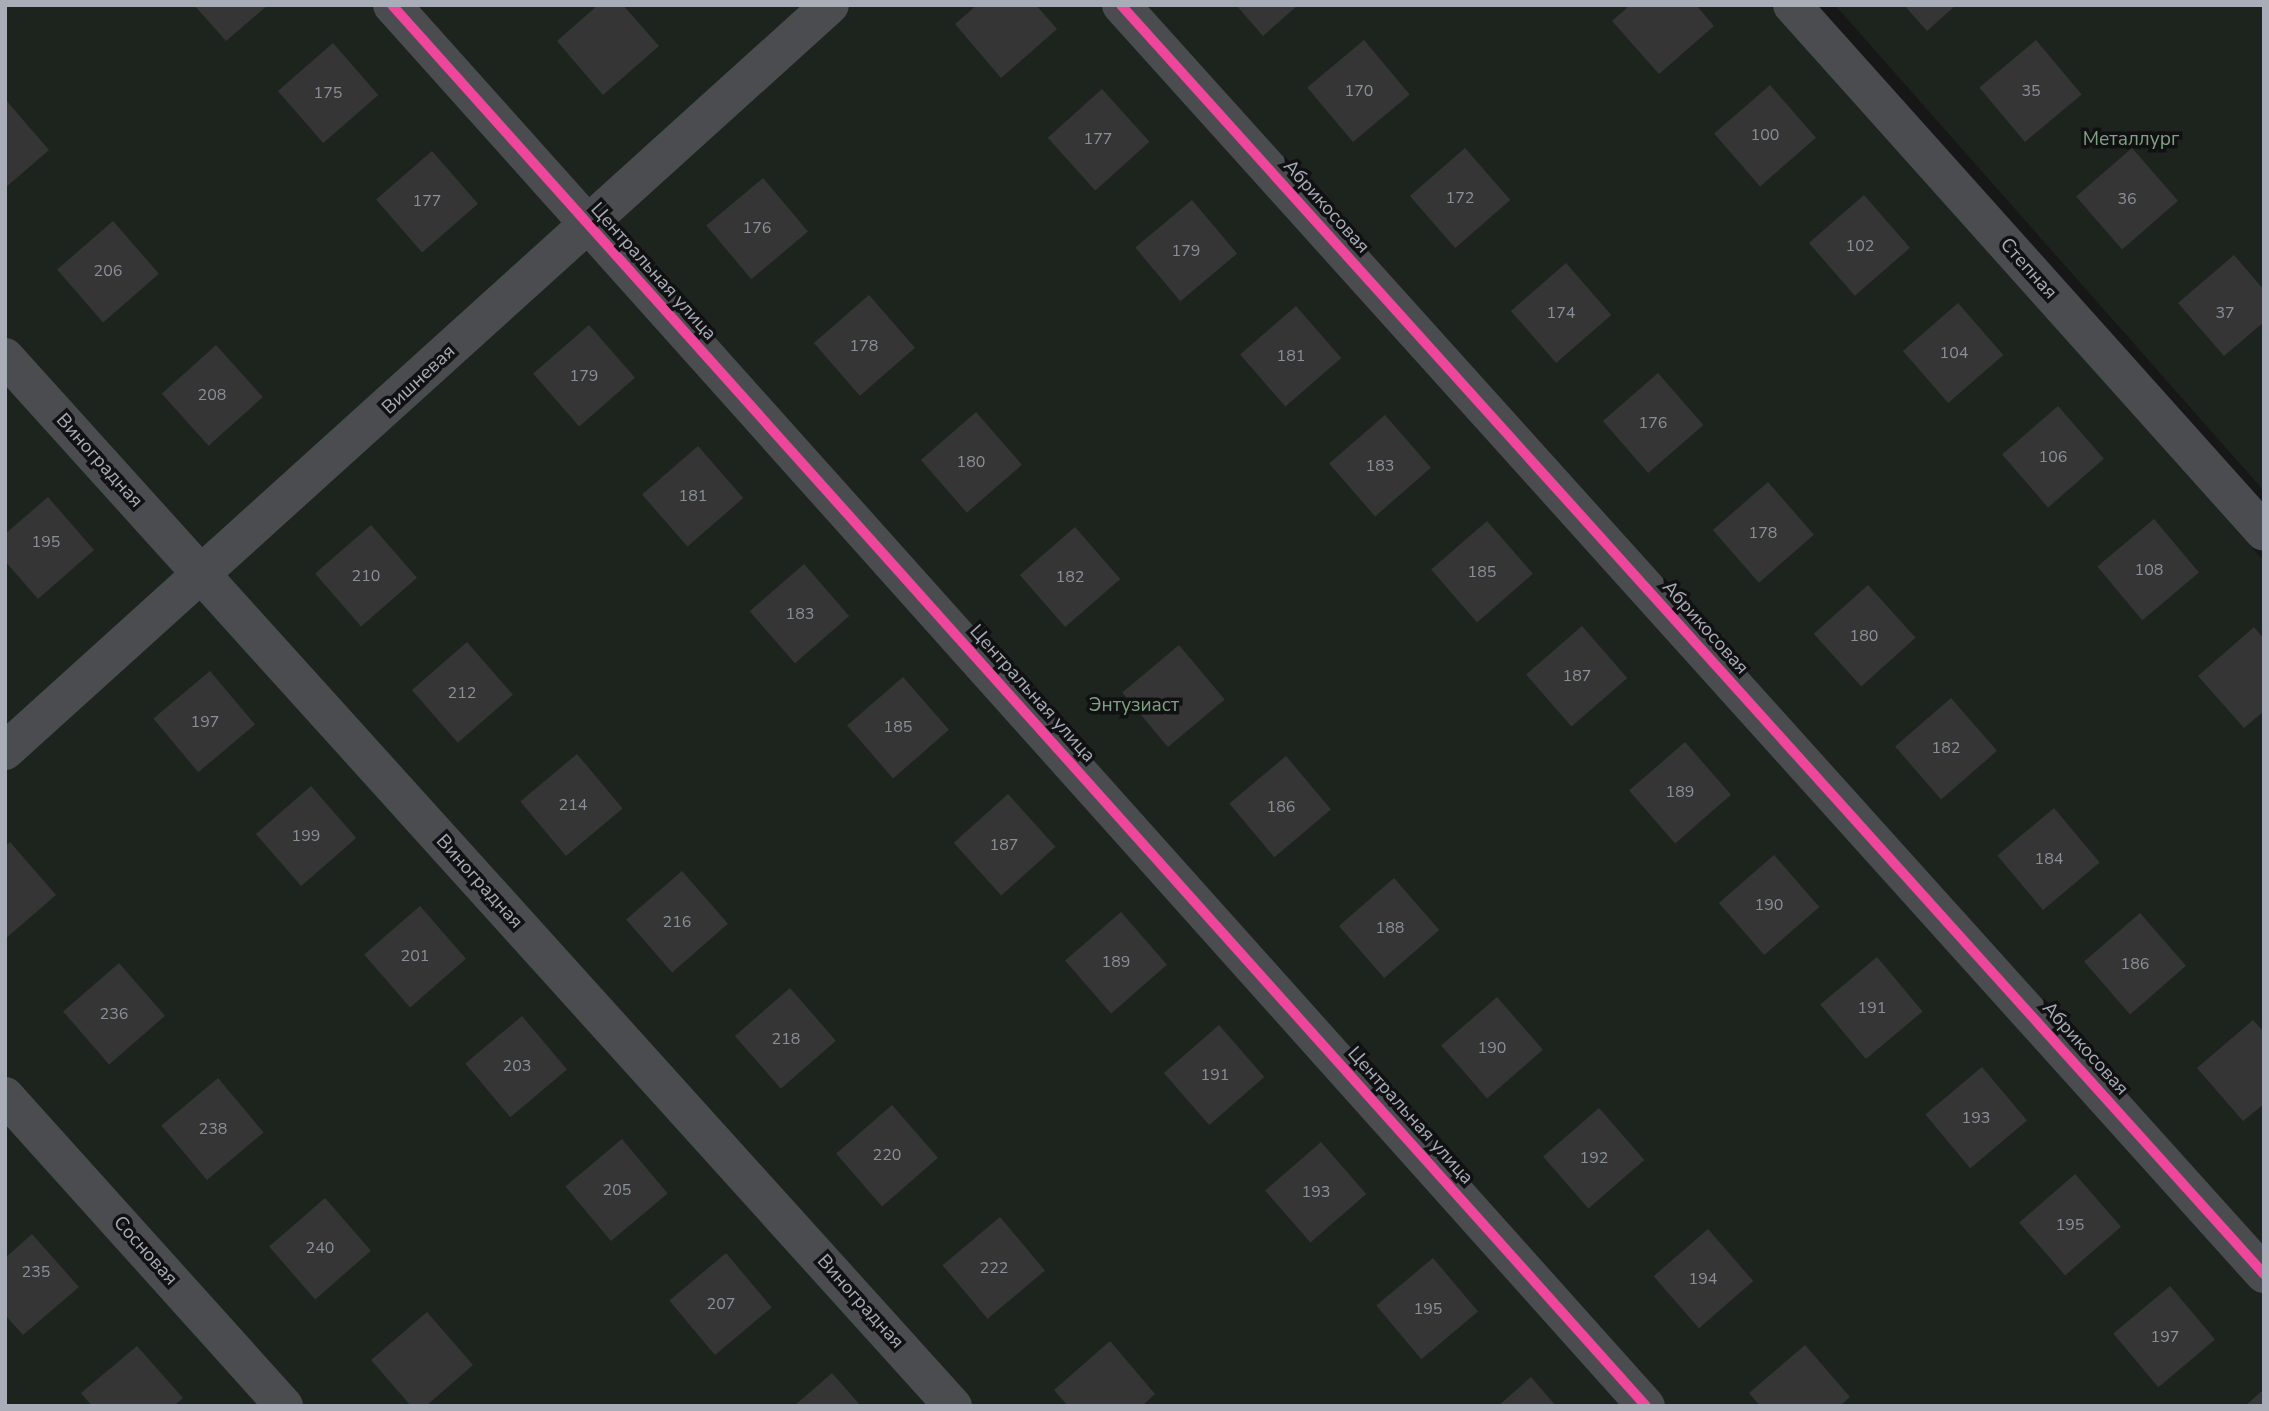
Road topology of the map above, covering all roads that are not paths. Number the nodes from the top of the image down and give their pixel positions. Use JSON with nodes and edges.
{"nodes":[{"id":1,"x":392,"y":5,"type":"edge"},
{"id":2,"x":830,"y":5,"type":"edge"},
{"id":3,"x":1121,"y":5,"type":"edge"},
{"id":4,"x":1792,"y":5,"type":"edge"},
{"id":5,"x":588,"y":225,"type":"junction"},
{"id":6,"x":5,"y":357,"type":"edge"},
{"id":7,"x":2264,"y":532,"type":"edge"},
{"id":8,"x":203,"y":578,"type":"junction"},
{"id":9,"x":5,"y":751,"type":"edge"},
{"id":10,"x":5,"y":1096,"type":"edge"},
{"id":11,"x":2264,"y":1274,"type":"edge"},
{"id":12,"x":284,"y":1406,"type":"edge"},
{"id":13,"x":953,"y":1406,"type":"edge"},
{"id":14,"x":1646,"y":1406,"type":"edge"}],
"edges":[{"from":1,"to":5,"type":"street","name":"Центральная улица"},
{"from":2,"to":5,"type":"street","name":"Вишневая"},
{"from":3,"to":11,"type":"street","name":"Абрикосовая"},
{"from":4,"to":7,"type":"street","name":"Степная"},
{"from":5,"to":8,"type":"street","name":"Вишневая"},
{"from":5,"to":14,"type":"street","name":"Центральная улица"},
{"from":6,"to":8,"type":"street","name":"Виноградная"},
{"from":8,"to":9,"type":"street","name":"Вишневая"},
{"from":8,"to":13,"type":"street","name":"Виноградная"},
{"from":10,"to":12,"type":"street","name":"Сосновая"}]}
